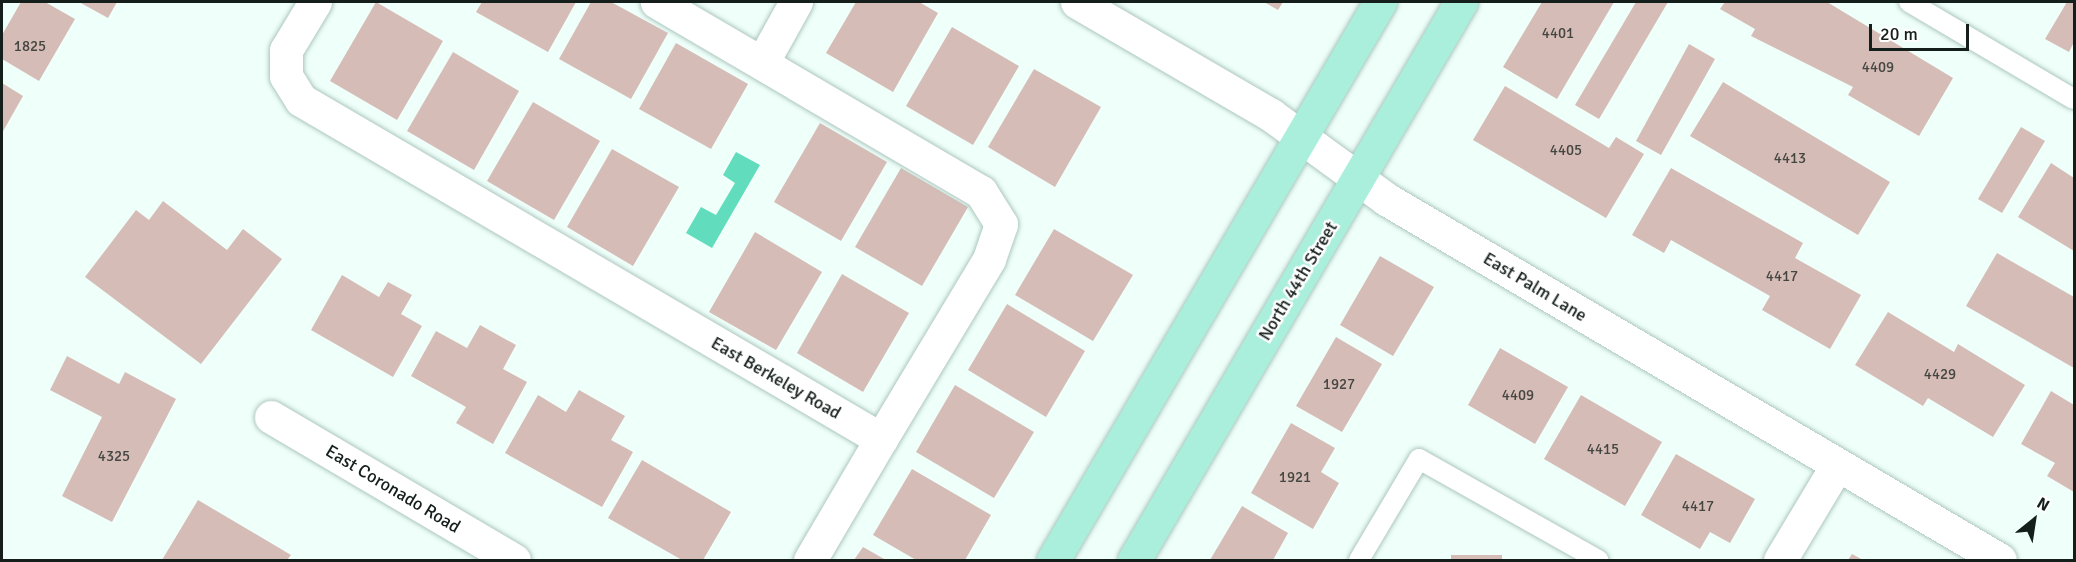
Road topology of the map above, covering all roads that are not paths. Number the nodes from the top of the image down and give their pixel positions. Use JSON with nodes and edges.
{"nodes":[{"id":1,"x":315,"y":2,"type":"edge"},
{"id":2,"x":657,"y":2,"type":"edge"},
{"id":3,"x":796,"y":2,"type":"edge"},
{"id":4,"x":1077,"y":2,"type":"edge"},
{"id":5,"x":1380,"y":2,"type":"edge"},
{"id":6,"x":1461,"y":2,"type":"edge"},
{"id":7,"x":1909,"y":2,"type":"edge"},
{"id":8,"x":762,"y":63,"type":"junction"},
{"id":9,"x":2074,"y":99,"type":"edge"},
{"id":10,"x":1301,"y":138,"type":"junction"},
{"id":11,"x":1358,"y":178,"type":"junction"},
{"id":12,"x":272,"y":417,"type":"dead end"},
{"id":13,"x":881,"y":439,"type":"junction"},
{"id":14,"x":1836,"y":465,"type":"junction"},
{"id":15,"x":514,"y":561,"type":"edge"},
{"id":16,"x":810,"y":561,"type":"edge"},
{"id":17,"x":1053,"y":561,"type":"edge"},
{"id":18,"x":1134,"y":561,"type":"edge"},
{"id":19,"x":1359,"y":561,"type":"edge"},
{"id":20,"x":1598,"y":561,"type":"edge"},
{"id":21,"x":1780,"y":561,"type":"edge"},
{"id":22,"x":2000,"y":561,"type":"edge"}],
"edges":[{"from":1,"to":13,"type":"street","name":"East Berkeley Road"},
{"from":2,"to":8,"type":"street"},
{"from":3,"to":8,"type":"street"},
{"from":4,"to":10,"type":"street","name":"East Palm Lane"},
{"from":5,"to":10,"type":"main road"},
{"from":6,"to":11,"type":"main road","name":"North 44th Street"},
{"from":7,"to":9,"type":"lane"},
{"from":8,"to":13,"type":"street"},
{"from":10,"to":11,"type":"street","name":"East Palm Lane"},
{"from":10,"to":17,"type":"main road"},
{"from":11,"to":14,"type":"street","name":"East Palm Lane"},
{"from":11,"to":18,"type":"main road","name":"North 44th Street"},
{"from":12,"to":15,"type":"street","name":"East Coronado Road"},
{"from":13,"to":16,"type":"street"},
{"from":14,"to":21,"type":"street"},
{"from":14,"to":22,"type":"street","name":"East Palm Lane"},
{"from":19,"to":20,"type":"lane"}]}
